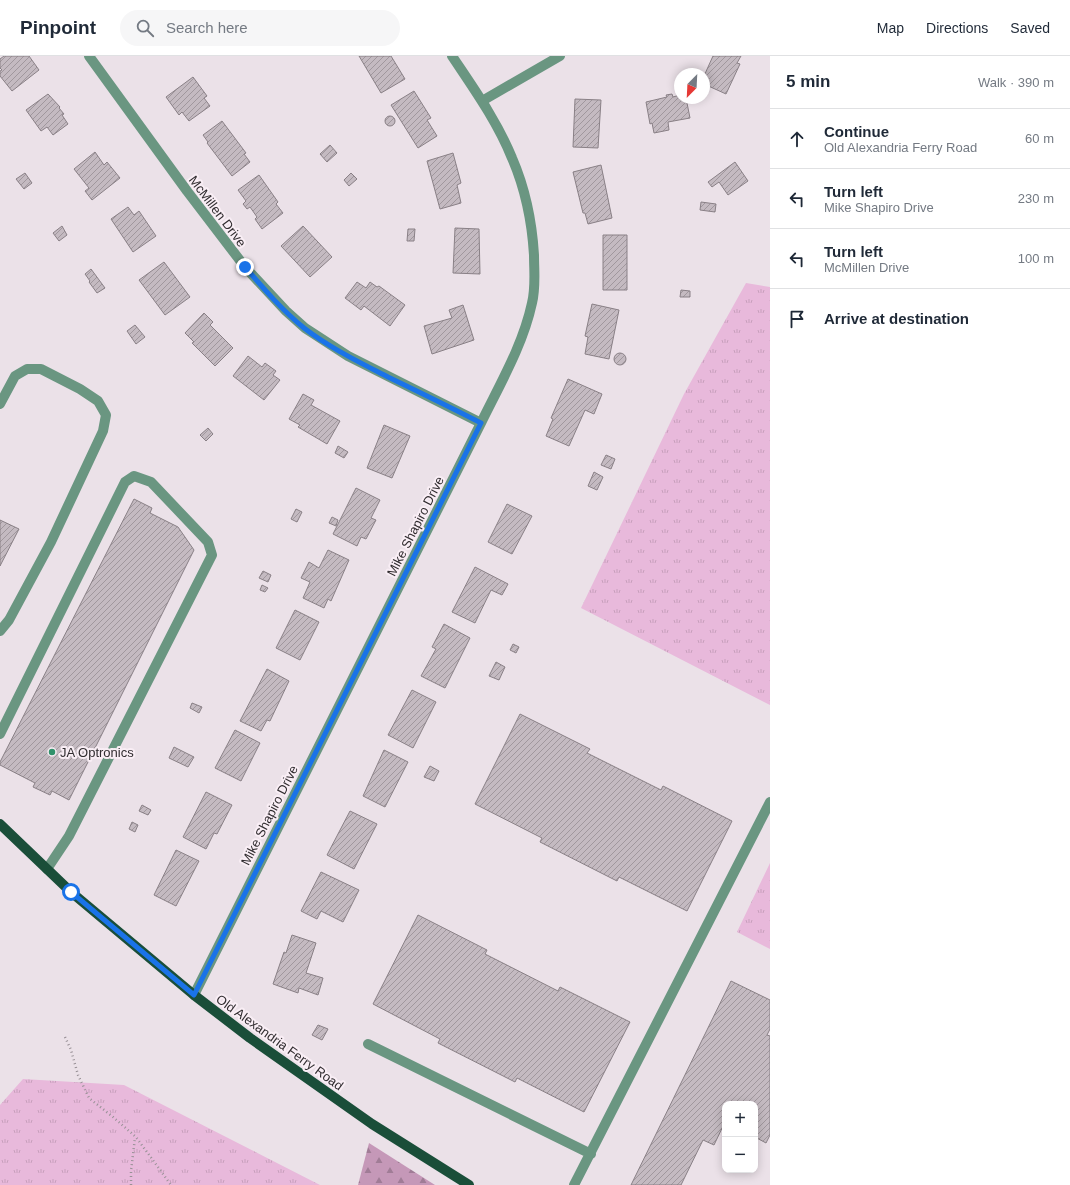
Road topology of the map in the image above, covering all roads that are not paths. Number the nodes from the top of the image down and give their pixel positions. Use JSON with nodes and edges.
{"nodes":[{"id":1,"x":88,"y":56,"type":"edge"},
{"id":2,"x":452,"y":56,"type":"edge"},
{"id":3,"x":560,"y":56,"type":"edge"},
{"id":4,"x":482,"y":102,"type":"junction"},
{"id":5,"x":0,"y":404,"type":"edge"},
{"id":6,"x":481,"y":423,"type":"junction"},
{"id":7,"x":0,"y":631,"type":"edge"},
{"id":8,"x":0,"y":734,"type":"edge"},
{"id":9,"x":770,"y":802,"type":"edge"},
{"id":10,"x":0,"y":824,"type":"edge"},
{"id":11,"x":47,"y":869,"type":"junction"},
{"id":12,"x":194,"y":995,"type":"junction"},
{"id":13,"x":368,"y":1044,"type":"dead end"},
{"id":14,"x":591,"y":1154,"type":"junction"},
{"id":15,"x":469,"y":1185,"type":"edge"},
{"id":16,"x":574,"y":1185,"type":"edge"}],
"edges":[{"from":1,"to":6,"type":"street","name":"McMillen Drive"},
{"from":2,"to":4,"type":"street","name":"Mike Shapiro Drive"},
{"from":3,"to":4,"type":"street"},
{"from":4,"to":6,"type":"street","name":"Mike Shapiro Drive"},
{"from":5,"to":7,"type":"street"},
{"from":6,"to":12,"type":"street","name":"Mike Shapiro Drive"},
{"from":8,"to":11,"type":"street"},
{"from":9,"to":14,"type":"street"},
{"from":10,"to":11,"type":"main road","name":"Old Alexandria Ferry Road"},
{"from":11,"to":12,"type":"main road","name":"Old Alexandria Ferry Road"},
{"from":12,"to":15,"type":"main road","name":"Old Alexandria Ferry Road"},
{"from":13,"to":14,"type":"street"},
{"from":14,"to":16,"type":"street"}]}
